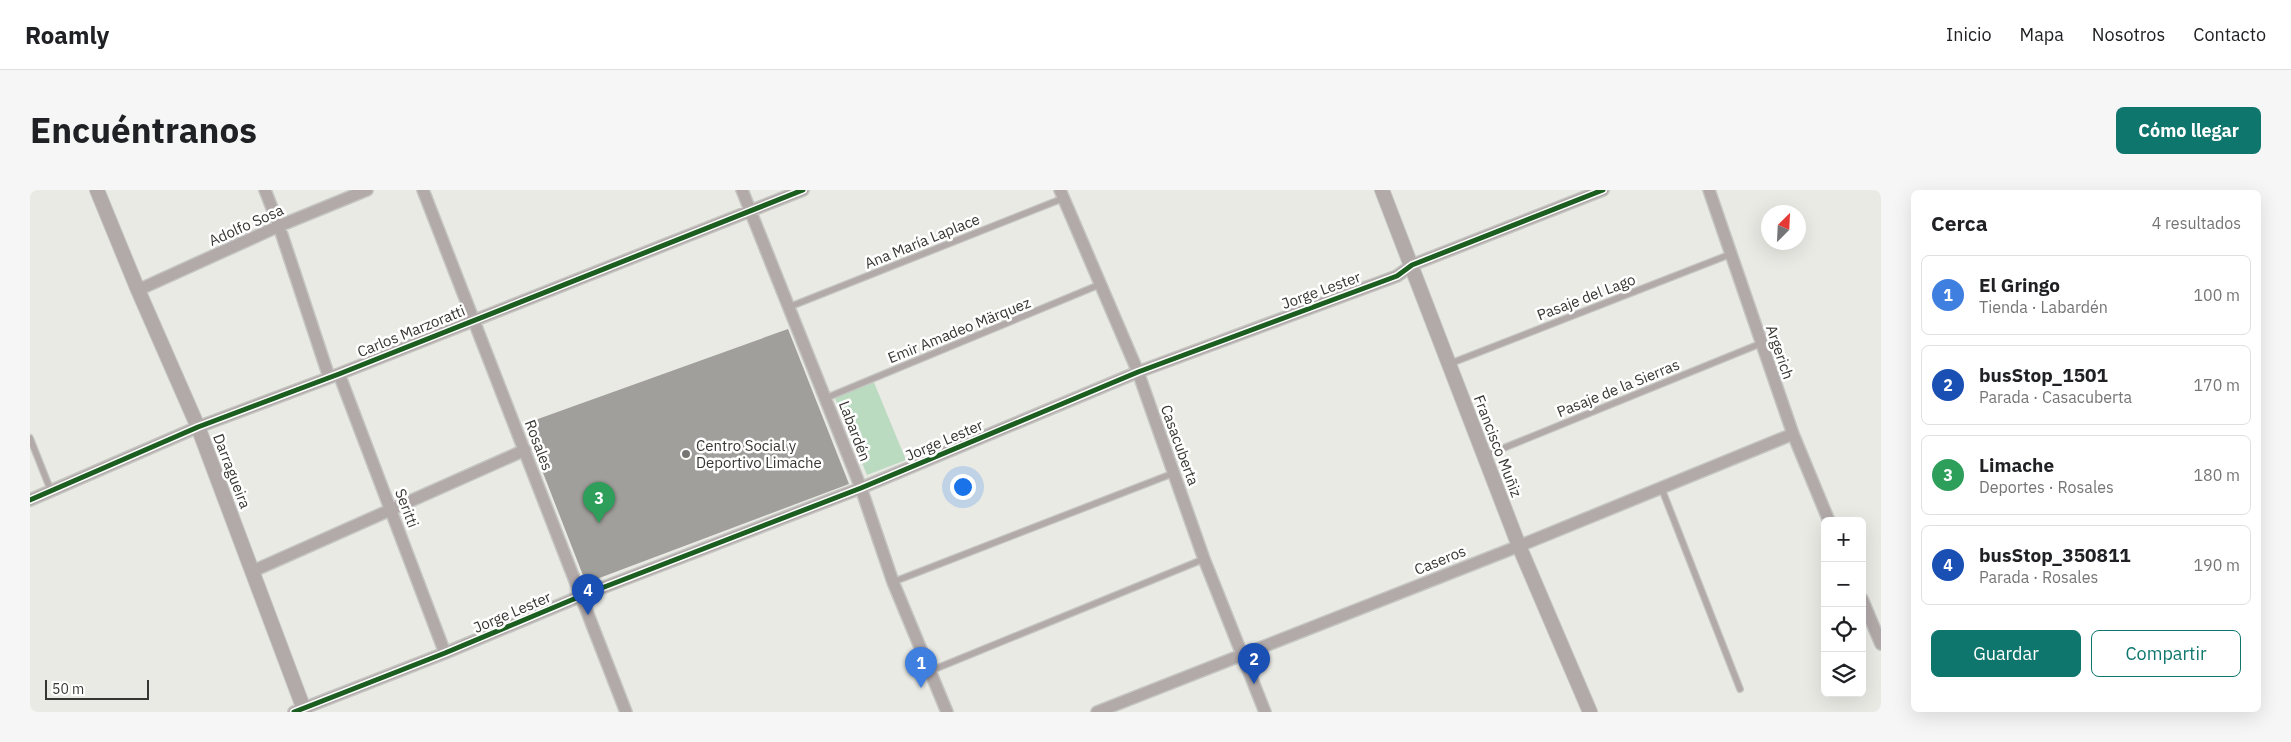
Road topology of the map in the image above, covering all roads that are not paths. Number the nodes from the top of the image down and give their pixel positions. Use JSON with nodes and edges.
{"nodes":[{"id":1,"x":97,"y":190,"type":"edge"},
{"id":2,"x":265,"y":190,"type":"edge"},
{"id":3,"x":367,"y":190,"type":"edge"},
{"id":4,"x":423,"y":190,"type":"edge"},
{"id":5,"x":742,"y":190,"type":"edge"},
{"id":6,"x":803,"y":190,"type":"edge"},
{"id":7,"x":1382,"y":190,"type":"edge"},
{"id":8,"x":1603,"y":190,"type":"edge"},
{"id":9,"x":1709,"y":190,"type":"edge"},
{"id":10,"x":1062,"y":194,"type":"edge"},
{"id":11,"x":750,"y":211,"type":"junction"},
{"id":12,"x":279,"y":226,"type":"junction"},
{"id":13,"x":1731,"y":254,"type":"junction"},
{"id":14,"x":1412,"y":265,"type":"junction"},
{"id":15,"x":1101,"y":284,"type":"junction"},
{"id":16,"x":138,"y":290,"type":"junction"},
{"id":17,"x":789,"y":307,"type":"junction"},
{"id":18,"x":474,"y":319,"type":"junction"},
{"id":19,"x":1762,"y":343,"type":"junction"},
{"id":20,"x":1450,"y":364,"type":"junction"},
{"id":21,"x":1138,"y":372,"type":"junction"},
{"id":22,"x":334,"y":376,"type":"junction"},
{"id":23,"x":826,"y":398,"type":"junction"},
{"id":24,"x":198,"y":427,"type":"junction"},
{"id":25,"x":1793,"y":434,"type":"junction"},
{"id":26,"x":30,"y":438,"type":"edge"},
{"id":27,"x":525,"y":450,"type":"junction"},
{"id":28,"x":1484,"y":456,"type":"junction"},
{"id":29,"x":1174,"y":473,"type":"junction"},
{"id":30,"x":861,"y":488,"type":"junction"},
{"id":31,"x":1661,"y":488,"type":"junction"},
{"id":32,"x":51,"y":491,"type":"junction"},
{"id":33,"x":30,"y":500,"type":"edge"},
{"id":34,"x":391,"y":510,"type":"junction"},
{"id":35,"x":1827,"y":517,"type":"edge"},
{"id":36,"x":1518,"y":546,"type":"junction"},
{"id":37,"x":1204,"y":560,"type":"junction"},
{"id":38,"x":253,"y":571,"type":"junction"},
{"id":39,"x":893,"y":582,"type":"junction"},
{"id":40,"x":581,"y":596,"type":"junction"},
{"id":41,"x":1865,"y":607,"type":"edge"},
{"id":42,"x":1881,"y":644,"type":"edge"},
{"id":43,"x":446,"y":653,"type":"junction"},
{"id":44,"x":1242,"y":655,"type":"junction"},
{"id":45,"x":930,"y":670,"type":"junction"},
{"id":46,"x":1740,"y":689,"type":"dead end"},
{"id":47,"x":301,"y":711,"type":"edge"},
{"id":48,"x":626,"y":712,"type":"edge"},
{"id":49,"x":947,"y":712,"type":"edge"},
{"id":50,"x":1097,"y":712,"type":"edge"},
{"id":51,"x":1265,"y":712,"type":"edge"},
{"id":52,"x":1590,"y":712,"type":"edge"}],
"edges":[{"from":1,"to":16,"type":"street","name":"Darragueira"},
{"from":2,"to":12,"type":"street","name":"Seritti"},
{"from":3,"to":12,"type":"street","name":"Adolfo Sosa"},
{"from":4,"to":18,"type":"street","name":"Rosales"},
{"from":5,"to":11,"type":"street","name":"Labardén"},
{"from":6,"to":11,"type":"street","name":"Carlos Marzoratti"},
{"from":7,"to":14,"type":"street","name":"Francisco Muñiz"},
{"from":8,"to":14,"type":"street","name":"Jorge Lester"},
{"from":9,"to":13,"type":"street","name":"Argerich"},
{"from":10,"to":15,"type":"street","name":"Casacuberta"},
{"from":10,"to":17,"type":"lane","name":"Ana María Laplace"},
{"from":11,"to":17,"type":"street","name":"Labardén"},
{"from":11,"to":18,"type":"street","name":"Carlos Marzoratti"},
{"from":12,"to":16,"type":"street","name":"Adolfo Sosa"},
{"from":12,"to":22,"type":"street","name":"Seritti"},
{"from":13,"to":19,"type":"street","name":"Argerich"},
{"from":13,"to":20,"type":"lane","name":"Pasaje del Lago"},
{"from":14,"to":20,"type":"street","name":"Francisco Muñiz"},
{"from":14,"to":21,"type":"street","name":"Jorge Lester"},
{"from":15,"to":21,"type":"street","name":"Casacuberta"},
{"from":15,"to":23,"type":"lane","name":"Emir Amadeo Märquez"},
{"from":16,"to":24,"type":"street","name":"Darragueira"},
{"from":17,"to":23,"type":"street","name":"Labardén"},
{"from":18,"to":22,"type":"street","name":"Carlos Marzoratti"},
{"from":18,"to":27,"type":"street","name":"Rosales"},
{"from":19,"to":25,"type":"street","name":"Argerich"},
{"from":19,"to":28,"type":"lane","name":"Pasaje de la Sierras"},
{"from":20,"to":28,"type":"street","name":"Francisco Muñiz"},
{"from":21,"to":29,"type":"street","name":"Casacuberta"},
{"from":21,"to":30,"type":"street","name":"Jorge Lester"},
{"from":22,"to":24,"type":"street","name":"Carlos Marzoratti"},
{"from":22,"to":34,"type":"street","name":"Seritti"},
{"from":23,"to":30,"type":"street","name":"Labardén"},
{"from":24,"to":32,"type":"street","name":"Carlos Marzoratti"},
{"from":24,"to":38,"type":"street","name":"Darragueira"},
{"from":25,"to":31,"type":"street","name":"Caseros"},
{"from":25,"to":35,"type":"street","name":"Argerich"},
{"from":26,"to":32,"type":"lane"},
{"from":27,"to":34,"type":"street"},
{"from":27,"to":40,"type":"street","name":"Rosales"},
{"from":28,"to":36,"type":"street","name":"Francisco Muñiz"},
{"from":29,"to":37,"type":"street","name":"Casacuberta"},
{"from":29,"to":39,"type":"lane"},
{"from":30,"to":39,"type":"street","name":"Labardén"},
{"from":30,"to":40,"type":"street","name":"Jorge Lester"},
{"from":31,"to":36,"type":"street","name":"Caseros"},
{"from":31,"to":46,"type":"lane"},
{"from":32,"to":33,"type":"street","name":"Carlos Marzoratti"},
{"from":34,"to":38,"type":"street"},
{"from":34,"to":43,"type":"street","name":"Seritti"},
{"from":36,"to":44,"type":"street","name":"Caseros"},
{"from":36,"to":52,"type":"street","name":"Francisco Muñiz"},
{"from":37,"to":44,"type":"street","name":"Casacuberta"},
{"from":37,"to":45,"type":"lane"},
{"from":38,"to":47,"type":"street","name":"Darragueira"},
{"from":39,"to":45,"type":"street","name":"Labardén"},
{"from":40,"to":43,"type":"street","name":"Jorge Lester"},
{"from":40,"to":48,"type":"street","name":"Rosales"},
{"from":41,"to":42,"type":"street"},
{"from":43,"to":47,"type":"street","name":"Jorge Lester"},
{"from":44,"to":50,"type":"street","name":"Caseros"},
{"from":44,"to":51,"type":"street","name":"Casacuberta"},
{"from":45,"to":49,"type":"street","name":"Labardén"}]}
